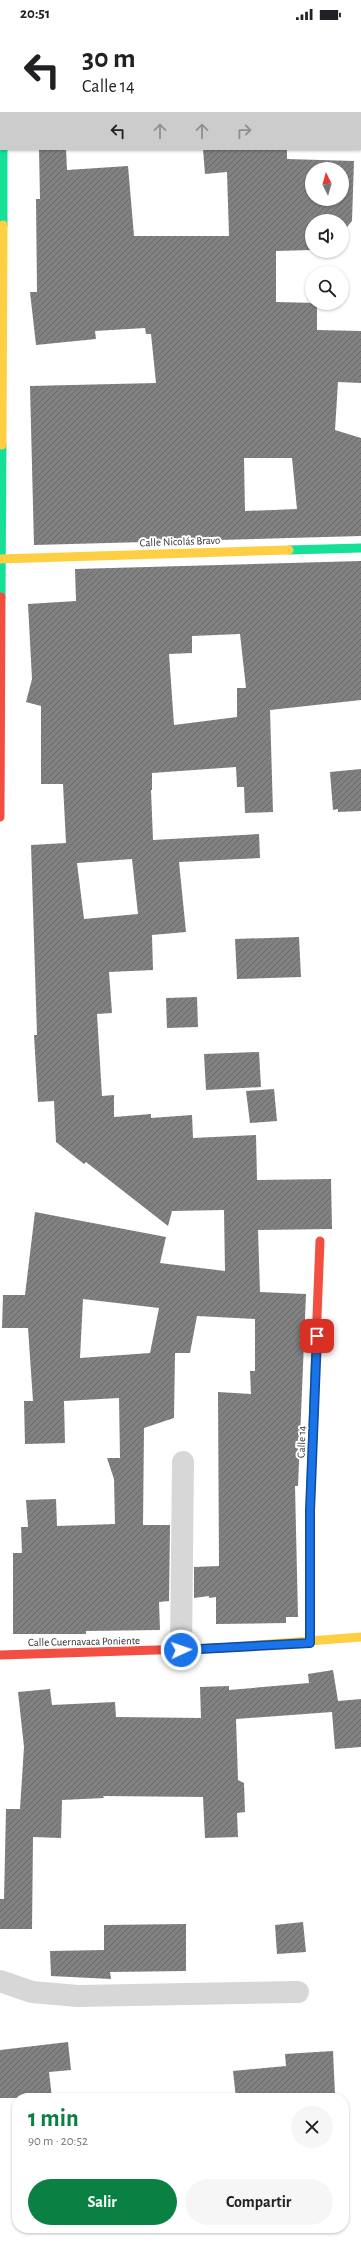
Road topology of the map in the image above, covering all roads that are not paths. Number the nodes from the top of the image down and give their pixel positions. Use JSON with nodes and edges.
{"nodes":[{"id":1,"x":3,"y":150,"type":"edge"},
{"id":2,"x":361,"y":548,"type":"edge"},
{"id":3,"x":1,"y":559,"type":"edge"},
{"id":4,"x":0,"y":817,"type":"edge"},
{"id":5,"x":320,"y":1241,"type":"dead end"},
{"id":6,"x":183,"y":1462,"type":"dead end"},
{"id":7,"x":361,"y":1637,"type":"edge"},
{"id":8,"x":310,"y":1643,"type":"junction"},
{"id":9,"x":181,"y":1650,"type":"junction"},
{"id":10,"x":0,"y":1655,"type":"edge"},
{"id":11,"x":0,"y":1981,"type":"edge"},
{"id":12,"x":298,"y":1992,"type":"dead end"}],
"edges":[{"from":1,"to":3,"type":"street"},
{"from":2,"to":3,"type":"street","name":"Calle Nicolás Bravo"},
{"from":3,"to":4,"type":"street"},
{"from":5,"to":8,"type":"street","name":"Calle 14"},
{"from":6,"to":9,"type":"street"},
{"from":7,"to":8,"type":"street","name":"Calle Cuernavaca Poniente"},
{"from":8,"to":9,"type":"street","name":"Calle Cuernavaca Poniente"},
{"from":9,"to":10,"type":"street","name":"Calle Cuernavaca Poniente"},
{"from":11,"to":12,"type":"street"}]}
